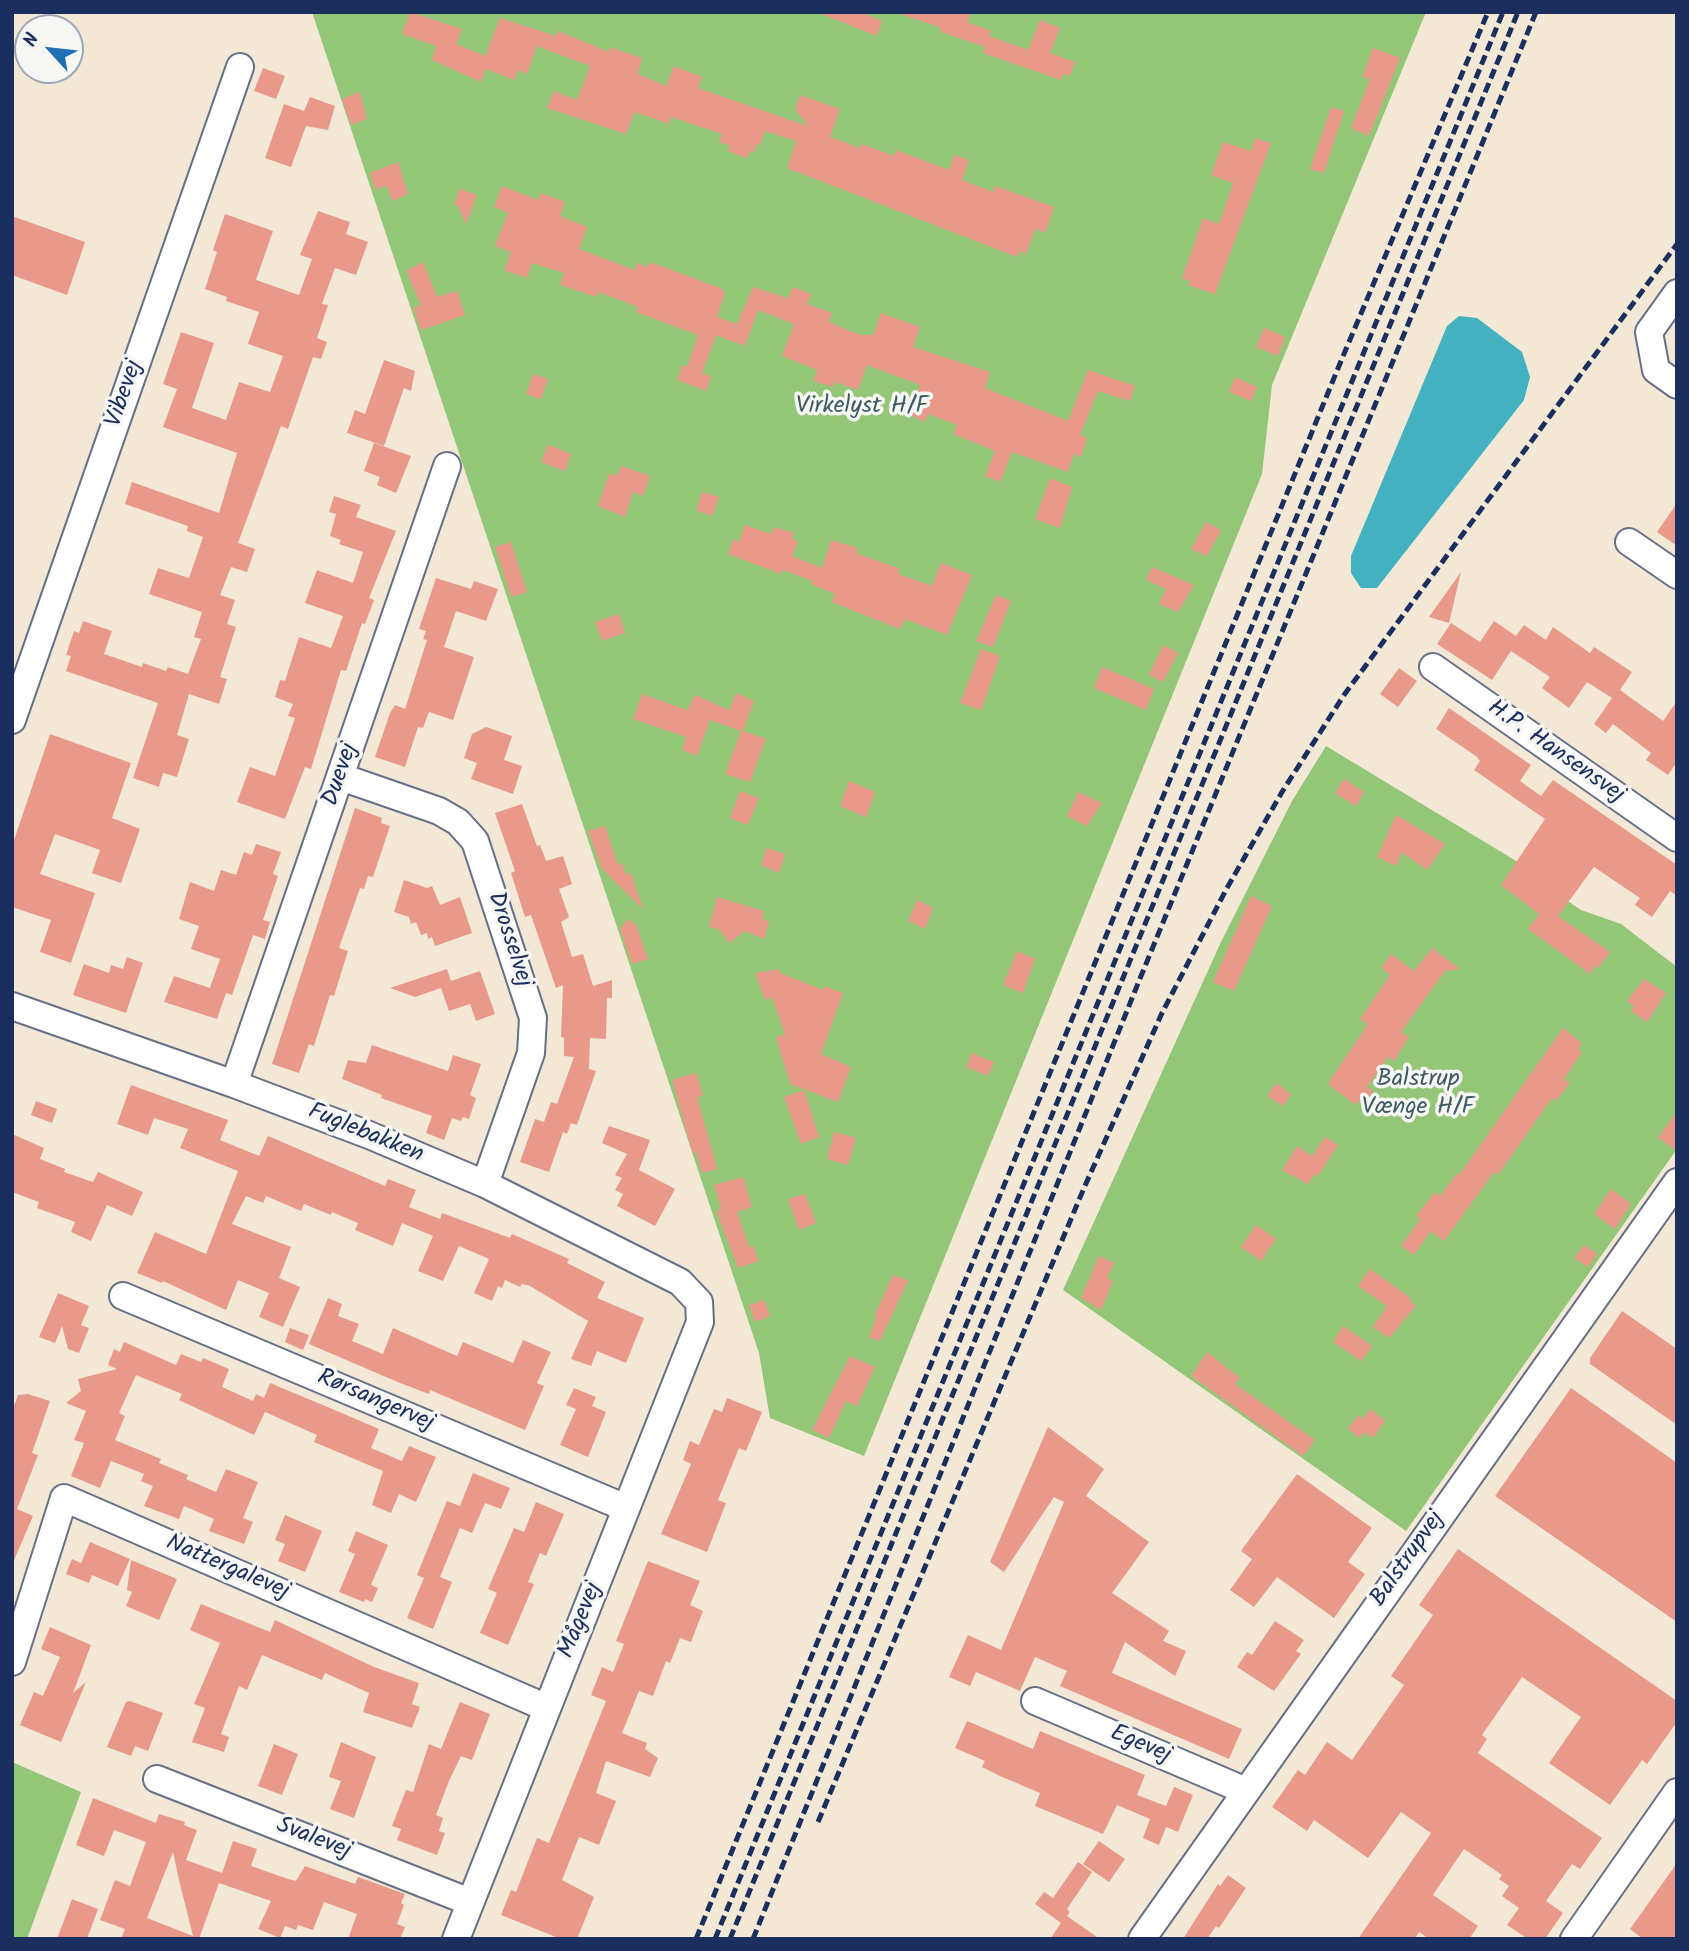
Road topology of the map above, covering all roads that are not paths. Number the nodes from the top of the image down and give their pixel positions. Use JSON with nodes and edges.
{"nodes":[{"id":1,"x":240,"y":67,"type":"dead end"},
{"id":2,"x":1677,"y":293,"type":"edge"},
{"id":3,"x":1677,"y":386,"type":"edge"},
{"id":4,"x":447,"y":466,"type":"dead end"},
{"id":5,"x":1629,"y":542,"type":"dead end"},
{"id":6,"x":1677,"y":576,"type":"edge"},
{"id":7,"x":1433,"y":667,"type":"dead end"},
{"id":8,"x":12,"y":720,"type":"edge"},
{"id":9,"x":341,"y":777,"type":"junction"},
{"id":10,"x":1677,"y":838,"type":"edge"},
{"id":11,"x":12,"y":1006,"type":"edge"},
{"id":12,"x":234,"y":1084,"type":"junction"},
{"id":13,"x":485,"y":1184,"type":"junction"},
{"id":14,"x":1673,"y":1194,"type":"edge"},
{"id":15,"x":123,"y":1296,"type":"dead end"},
{"id":16,"x":699,"y":1302,"type":"joint"},
{"id":17,"x":626,"y":1508,"type":"junction"},
{"id":18,"x":12,"y":1662,"type":"edge"},
{"id":19,"x":1035,"y":1701,"type":"dead end"},
{"id":20,"x":547,"y":1708,"type":"junction"},
{"id":21,"x":157,"y":1779,"type":"dead end"},
{"id":22,"x":1246,"y":1791,"type":"junction"},
{"id":23,"x":1677,"y":1792,"type":"edge"},
{"id":24,"x":470,"y":1902,"type":"junction"},
{"id":25,"x":456,"y":1939,"type":"edge"},
{"id":26,"x":1142,"y":1939,"type":"edge"},
{"id":27,"x":1574,"y":1939,"type":"edge"}],
"edges":[{"from":1,"to":8,"type":"street","name":"Vibevej"},
{"from":2,"to":3,"type":"street"},
{"from":4,"to":9,"type":"street","name":"Duevej"},
{"from":5,"to":6,"type":"street"},
{"from":7,"to":10,"type":"street","name":"H.P. Hansensvej"},
{"from":9,"to":12,"type":"street","name":"Duevej"},
{"from":9,"to":13,"type":"street","name":"Drosselvej"},
{"from":11,"to":12,"type":"street","name":"Fuglebakken"},
{"from":12,"to":13,"type":"street","name":"Fuglebakken"},
{"from":13,"to":16,"type":"street","name":"Fuglebakken"},
{"from":14,"to":22,"type":"street","name":"Balstrupvej"},
{"from":15,"to":17,"type":"street","name":"Rørsangervej"},
{"from":16,"to":17,"type":"street","name":"Mågevej"},
{"from":17,"to":20,"type":"street","name":"Mågevej"},
{"from":18,"to":20,"type":"street","name":"Nattergalevej"},
{"from":19,"to":22,"type":"street","name":"Egevej"},
{"from":20,"to":24,"type":"street","name":"Mågevej"},
{"from":21,"to":24,"type":"street","name":"Svalevej"},
{"from":22,"to":26,"type":"street","name":"Balstrupvej"},
{"from":23,"to":27,"type":"street"},
{"from":24,"to":25,"type":"street","name":"Mågevej"}]}
